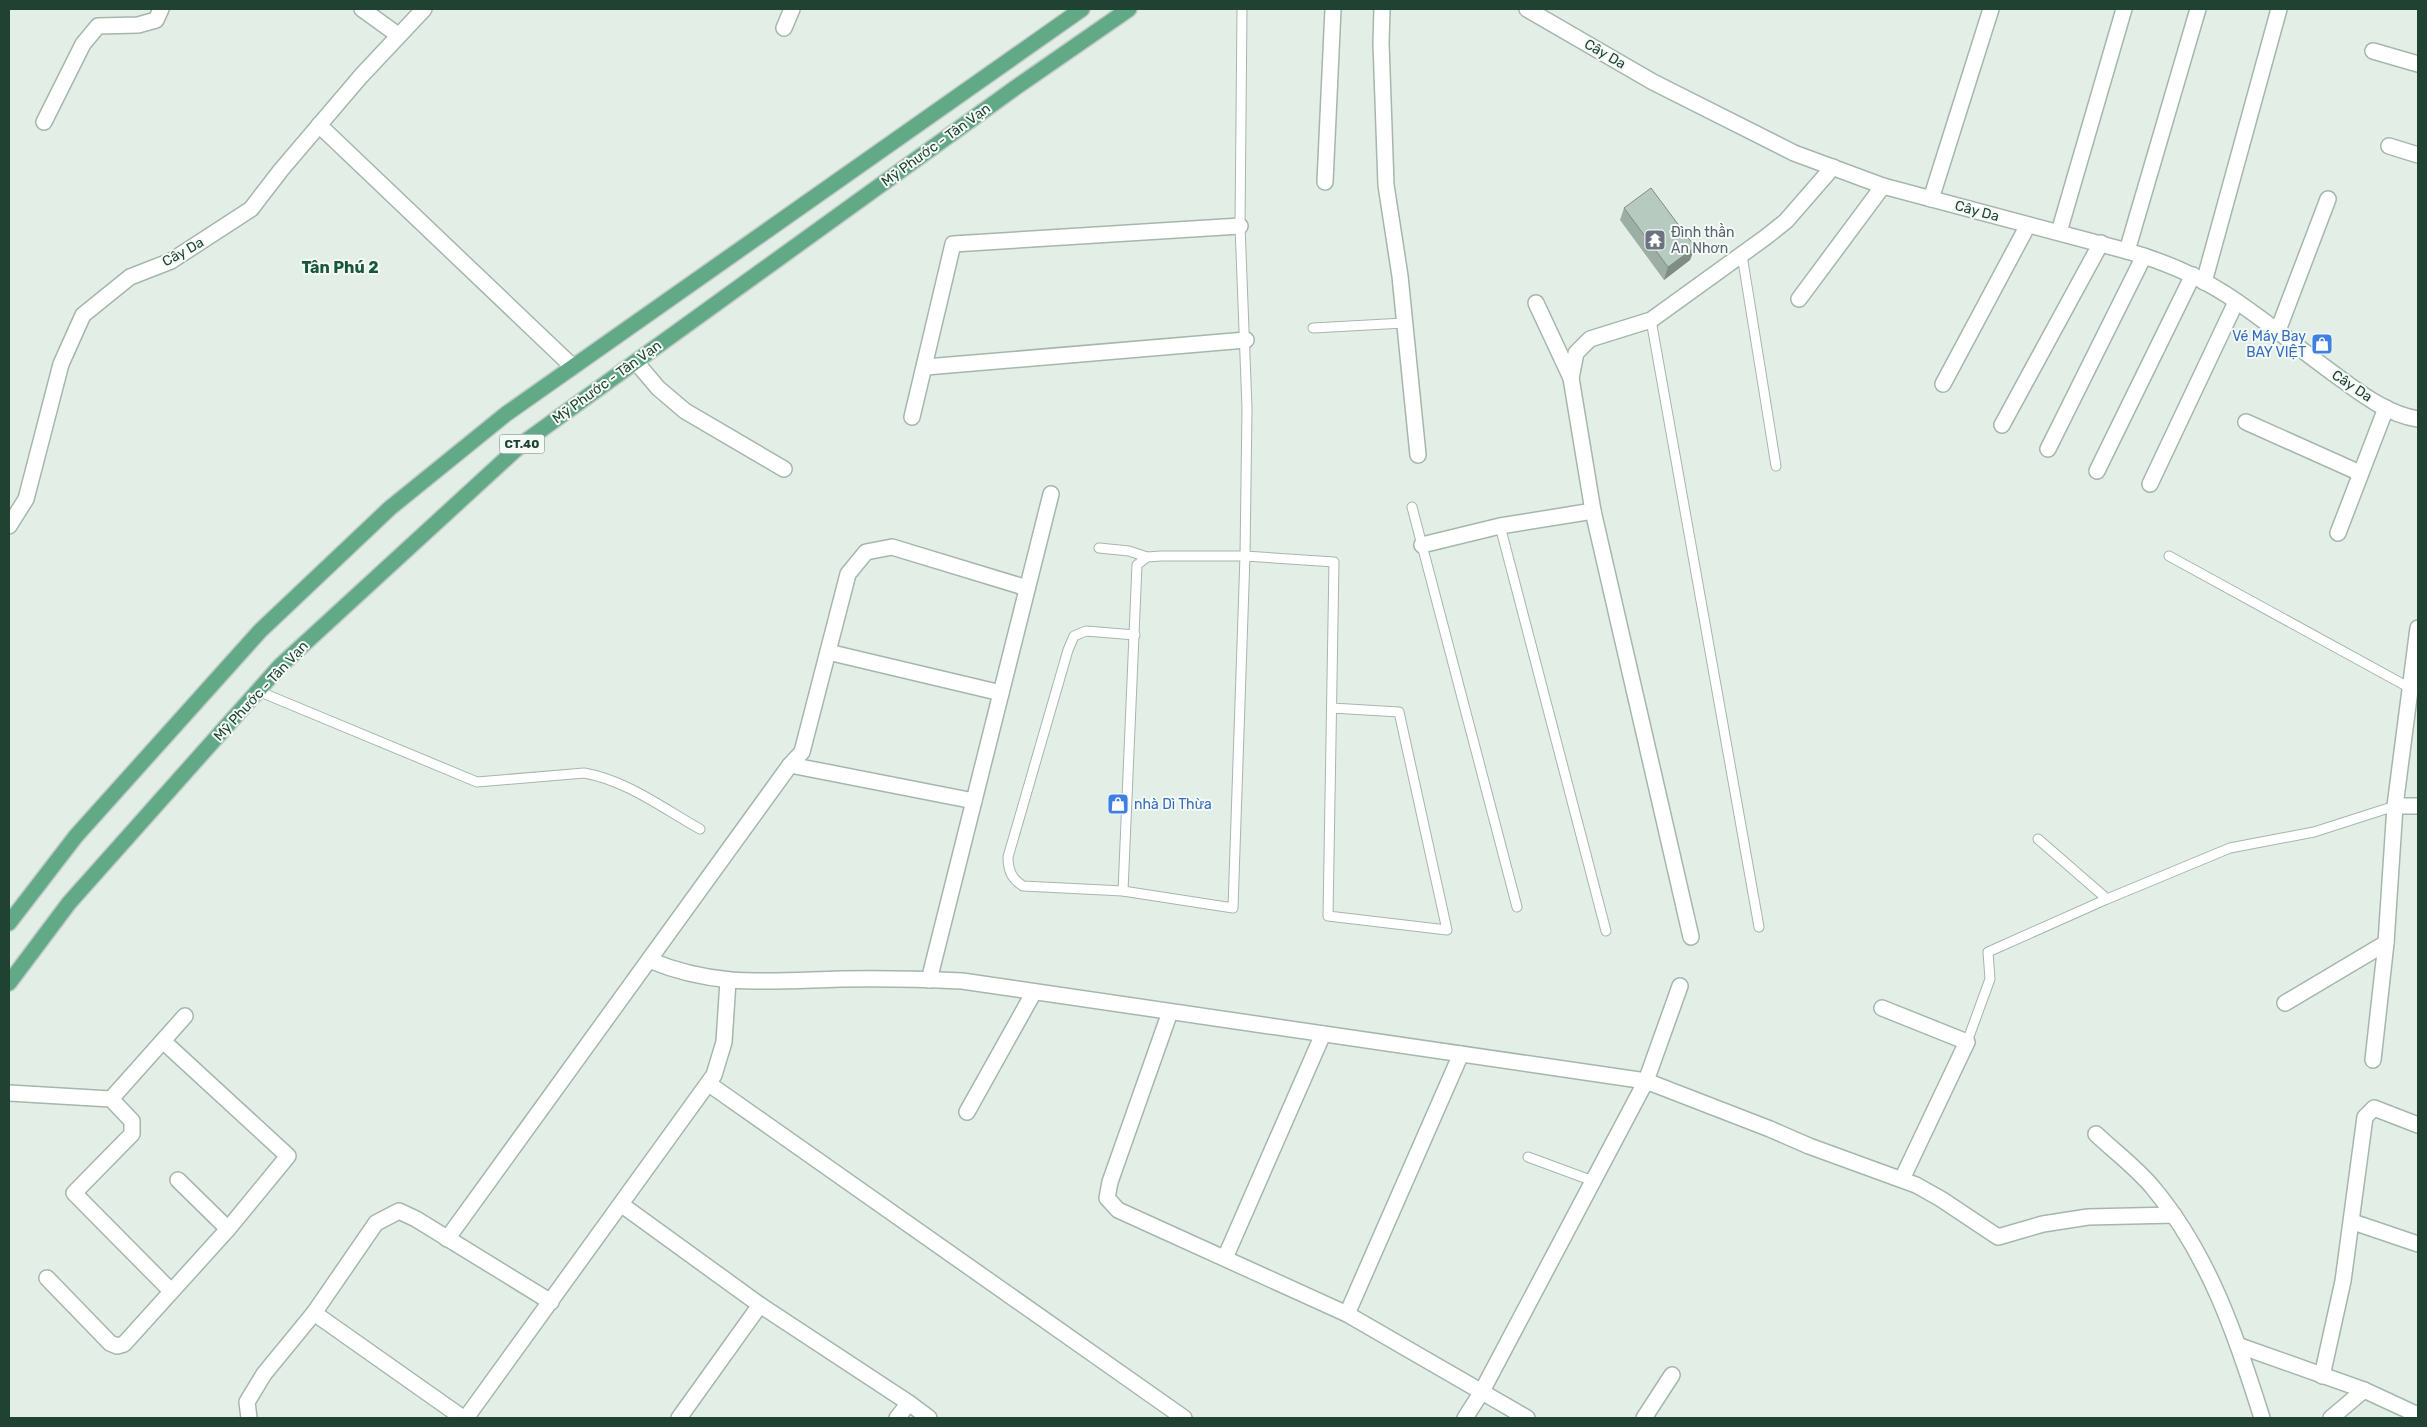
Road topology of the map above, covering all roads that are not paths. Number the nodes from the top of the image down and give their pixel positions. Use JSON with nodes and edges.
{"nodes":[{"id":1,"x":162,"y":9,"type":"edge"},
{"id":2,"x":362,"y":9,"type":"edge"},
{"id":3,"x":424,"y":9,"type":"edge"},
{"id":4,"x":792,"y":9,"type":"edge"},
{"id":5,"x":1082,"y":9,"type":"edge"},
{"id":6,"x":1129,"y":9,"type":"edge"},
{"id":7,"x":1242,"y":9,"type":"edge"},
{"id":8,"x":1333,"y":9,"type":"edge"},
{"id":9,"x":1382,"y":9,"type":"edge"},
{"id":10,"x":1527,"y":9,"type":"edge"},
{"id":11,"x":1992,"y":9,"type":"edge"},
{"id":12,"x":2124,"y":9,"type":"edge"},
{"id":13,"x":2198,"y":9,"type":"edge"},
{"id":14,"x":2279,"y":9,"type":"edge"},
{"id":15,"x":784,"y":28,"type":"dead end"},
{"id":16,"x":398,"y":35,"type":"junction"},
{"id":17,"x":2373,"y":51,"type":"dead end"},
{"id":18,"x":2418,"y":64,"type":"edge"},
{"id":19,"x":44,"y":122,"type":"dead end"},
{"id":20,"x":319,"y":125,"type":"junction"},
{"id":21,"x":2389,"y":146,"type":"dead end"},
{"id":22,"x":2418,"y":155,"type":"edge"},
{"id":23,"x":1833,"y":167,"type":"junction"},
{"id":24,"x":1325,"y":182,"type":"dead end"},
{"id":25,"x":1883,"y":186,"type":"junction"},
{"id":26,"x":1931,"y":199,"type":"junction"},
{"id":27,"x":2328,"y":200,"type":"dead end"},
{"id":28,"x":2028,"y":225,"type":"junction"},
{"id":29,"x":1240,"y":226,"type":"junction"},
{"id":30,"x":2059,"y":232,"type":"junction"},
{"id":31,"x":2101,"y":243,"type":"junction"},
{"id":32,"x":2127,"y":250,"type":"junction"},
{"id":33,"x":1742,"y":256,"type":"junction"},
{"id":34,"x":2144,"y":256,"type":"junction"},
{"id":35,"x":2199,"y":278,"type":"junction"},
{"id":36,"x":1799,"y":299,"type":"dead end"},
{"id":37,"x":2236,"y":302,"type":"junction"},
{"id":38,"x":1536,"y":303,"type":"dead end"},
{"id":39,"x":1651,"y":320,"type":"junction"},
{"id":40,"x":1404,"y":323,"type":"junction"},
{"id":41,"x":1313,"y":328,"type":"dead end"},
{"id":42,"x":2277,"y":333,"type":"junction"},
{"id":43,"x":1246,"y":340,"type":"junction"},
{"id":44,"x":636,"y":362,"type":"junction"},
{"id":45,"x":574,"y":367,"type":"junction"},
{"id":46,"x":926,"y":367,"type":"junction"},
{"id":47,"x":1571,"y":378,"type":"junction"},
{"id":48,"x":1943,"y":384,"type":"dead end"},
{"id":49,"x":2386,"y":408,"type":"junction"},
{"id":50,"x":912,"y":417,"type":"dead end"},
{"id":51,"x":2418,"y":419,"type":"edge"},
{"id":52,"x":2246,"y":422,"type":"dead end"},
{"id":53,"x":2002,"y":425,"type":"dead end"},
{"id":54,"x":2048,"y":449,"type":"dead end"},
{"id":55,"x":1418,"y":455,"type":"dead end"},
{"id":56,"x":1776,"y":466,"type":"dead end"},
{"id":57,"x":784,"y":469,"type":"dead end"},
{"id":58,"x":2097,"y":471,"type":"dead end"},
{"id":59,"x":2360,"y":473,"type":"junction"},
{"id":60,"x":2150,"y":484,"type":"dead end"},
{"id":61,"x":1051,"y":494,"type":"dead end"},
{"id":62,"x":1412,"y":507,"type":"dead end"},
{"id":63,"x":1593,"y":511,"type":"junction"},
{"id":64,"x":9,"y":526,"type":"edge"},
{"id":65,"x":1500,"y":526,"type":"junction"},
{"id":66,"x":2338,"y":533,"type":"dead end"},
{"id":67,"x":1422,"y":545,"type":"junction"},
{"id":68,"x":1099,"y":548,"type":"dead end"},
{"id":69,"x":1245,"y":556,"type":"junction"},
{"id":70,"x":2169,"y":556,"type":"dead end"},
{"id":71,"x":1146,"y":557,"type":"junction"},
{"id":72,"x":1027,"y":588,"type":"junction"},
{"id":73,"x":2418,"y":628,"type":"edge"},
{"id":74,"x":1135,"y":635,"type":"junction"},
{"id":75,"x":828,"y":652,"type":"junction"},
{"id":76,"x":2410,"y":688,"type":"junction"},
{"id":77,"x":258,"y":691,"type":"junction"},
{"id":78,"x":1001,"y":693,"type":"junction"},
{"id":79,"x":1332,"y":708,"type":"junction"},
{"id":80,"x":790,"y":765,"type":"junction"},
{"id":81,"x":974,"y":801,"type":"junction"},
{"id":82,"x":2395,"y":806,"type":"junction"},
{"id":83,"x":2418,"y":806,"type":"edge"},
{"id":84,"x":700,"y":830,"type":"dead end"},
{"id":85,"x":2038,"y":839,"type":"dead end"},
{"id":86,"x":1123,"y":891,"type":"junction"},
{"id":87,"x":2106,"y":899,"type":"junction"},
{"id":88,"x":1517,"y":908,"type":"dead end"},
{"id":89,"x":9,"y":923,"type":"edge"},
{"id":90,"x":1759,"y":927,"type":"dead end"},
{"id":91,"x":1606,"y":931,"type":"dead end"},
{"id":92,"x":1691,"y":937,"type":"dead end"},
{"id":93,"x":2386,"y":943,"type":"junction"},
{"id":94,"x":649,"y":960,"type":"junction"},
{"id":95,"x":929,"y":980,"type":"junction"},
{"id":96,"x":728,"y":981,"type":"junction"},
{"id":97,"x":9,"y":983,"type":"edge"},
{"id":98,"x":1680,"y":986,"type":"dead end"},
{"id":99,"x":1034,"y":992,"type":"junction"},
{"id":100,"x":2285,"y":1003,"type":"dead end"},
{"id":101,"x":1882,"y":1008,"type":"dead end"},
{"id":102,"x":1170,"y":1012,"type":"junction"},
{"id":103,"x":186,"y":1016,"type":"dead end"},
{"id":104,"x":1323,"y":1034,"type":"junction"},
{"id":105,"x":164,"y":1042,"type":"junction"},
{"id":106,"x":1967,"y":1042,"type":"junction"},
{"id":107,"x":1461,"y":1054,"type":"junction"},
{"id":108,"x":2373,"y":1060,"type":"dead end"},
{"id":109,"x":1646,"y":1081,"type":"junction"},
{"id":110,"x":709,"y":1084,"type":"junction"},
{"id":111,"x":9,"y":1092,"type":"edge"},
{"id":112,"x":111,"y":1099,"type":"junction"},
{"id":113,"x":967,"y":1112,"type":"dead end"},
{"id":114,"x":2418,"y":1125,"type":"edge"},
{"id":115,"x":2096,"y":1134,"type":"dead end"},
{"id":116,"x":1528,"y":1157,"type":"dead end"},
{"id":117,"x":1902,"y":1179,"type":"junction"},
{"id":118,"x":178,"y":1180,"type":"dead end"},
{"id":119,"x":1593,"y":1181,"type":"junction"},
{"id":120,"x":622,"y":1205,"type":"junction"},
{"id":121,"x":2174,"y":1215,"type":"junction"},
{"id":122,"x":2353,"y":1222,"type":"junction"},
{"id":123,"x":228,"y":1229,"type":"junction"},
{"id":124,"x":447,"y":1239,"type":"junction"},
{"id":125,"x":2418,"y":1244,"type":"edge"},
{"id":126,"x":1225,"y":1258,"type":"junction"},
{"id":127,"x":47,"y":1278,"type":"dead end"},
{"id":128,"x":171,"y":1291,"type":"junction"},
{"id":129,"x":551,"y":1302,"type":"junction"},
{"id":130,"x":760,"y":1305,"type":"junction"},
{"id":131,"x":314,"y":1313,"type":"junction"},
{"id":132,"x":1347,"y":1314,"type":"junction"},
{"id":133,"x":2240,"y":1346,"type":"junction"},
{"id":134,"x":1672,"y":1375,"type":"dead end"},
{"id":135,"x":2322,"y":1376,"type":"junction"},
{"id":136,"x":2364,"y":1390,"type":"junction"},
{"id":137,"x":1480,"y":1393,"type":"junction"},
{"id":138,"x":909,"y":1403,"type":"junction"},
{"id":139,"x":2418,"y":1415,"type":"edge"},
{"id":140,"x":250,"y":1418,"type":"edge"},
{"id":141,"x":464,"y":1418,"type":"edge"},
{"id":142,"x":679,"y":1418,"type":"edge"},
{"id":143,"x":897,"y":1418,"type":"edge"},
{"id":144,"x":929,"y":1418,"type":"edge"},
{"id":145,"x":1184,"y":1418,"type":"edge"},
{"id":146,"x":1464,"y":1418,"type":"edge"},
{"id":147,"x":1527,"y":1418,"type":"edge"},
{"id":148,"x":1644,"y":1418,"type":"edge"},
{"id":149,"x":2262,"y":1418,"type":"edge"},
{"id":150,"x":2332,"y":1418,"type":"edge"}],
"edges":[{"from":1,"to":19,"type":"street"},
{"from":2,"to":16,"type":"street"},
{"from":3,"to":16,"type":"street","name":"Cây Da"},
{"from":4,"to":15,"type":"street"},
{"from":5,"to":45,"type":"main road","name":"Mỹ Phước - Tân Vạn","number":"CT.40"},
{"from":6,"to":44,"type":"main road","name":"Mỹ Phước - Tân Vạn","number":"CT.40"},
{"from":7,"to":29,"type":"lane"},
{"from":8,"to":24,"type":"street"},
{"from":9,"to":40,"type":"street"},
{"from":10,"to":23,"type":"street","name":"Cây Da"},
{"from":11,"to":26,"type":"street"},
{"from":12,"to":30,"type":"street"},
{"from":13,"to":32,"type":"street"},
{"from":14,"to":35,"type":"street"},
{"from":16,"to":20,"type":"street","name":"Cây Da"},
{"from":17,"to":18,"type":"street"},
{"from":20,"to":45,"type":"street"},
{"from":20,"to":64,"type":"street","name":"Cây Da"},
{"from":21,"to":22,"type":"street"},
{"from":23,"to":25,"type":"street","name":"Cây Da"},
{"from":23,"to":33,"type":"street"},
{"from":25,"to":26,"type":"street","name":"Cây Da"},
{"from":25,"to":36,"type":"street"},
{"from":26,"to":28,"type":"street","name":"Cây Da"},
{"from":27,"to":42,"type":"street"},
{"from":28,"to":30,"type":"street","name":"Cây Da"},
{"from":28,"to":48,"type":"street"},
{"from":29,"to":43,"type":"lane"},
{"from":29,"to":46,"type":"street"},
{"from":30,"to":31,"type":"street","name":"Cây Da"},
{"from":31,"to":32,"type":"street","name":"Cây Da"},
{"from":31,"to":53,"type":"street"},
{"from":32,"to":34,"type":"street","name":"Cây Da"},
{"from":33,"to":39,"type":"street"},
{"from":33,"to":56,"type":"lane"},
{"from":34,"to":35,"type":"street","name":"Cây Da"},
{"from":34,"to":54,"type":"street"},
{"from":35,"to":37,"type":"street","name":"Cây Da"},
{"from":35,"to":58,"type":"street"},
{"from":37,"to":42,"type":"street","name":"Cây Da"},
{"from":37,"to":60,"type":"street"},
{"from":38,"to":47,"type":"street"},
{"from":39,"to":47,"type":"street"},
{"from":39,"to":90,"type":"lane"},
{"from":40,"to":41,"type":"lane"},
{"from":40,"to":55,"type":"street"},
{"from":42,"to":49,"type":"street","name":"Cây Da"},
{"from":43,"to":46,"type":"street"},
{"from":43,"to":69,"type":"lane"},
{"from":44,"to":57,"type":"street"},
{"from":44,"to":77,"type":"main road","name":"Mỹ Phước - Tân Vạn","number":"CT.40"},
{"from":45,"to":89,"type":"main road","name":"Mỹ Phước - Tân Vạn","number":"CT.40"},
{"from":46,"to":50,"type":"street"},
{"from":47,"to":63,"type":"street"},
{"from":49,"to":51,"type":"street","name":"Cây Da"},
{"from":49,"to":59,"type":"street"},
{"from":52,"to":59,"type":"street"},
{"from":59,"to":66,"type":"street"},
{"from":61,"to":72,"type":"street"},
{"from":62,"to":67,"type":"lane"},
{"from":63,"to":65,"type":"street"},
{"from":63,"to":92,"type":"street"},
{"from":65,"to":67,"type":"street"},
{"from":65,"to":91,"type":"lane"},
{"from":67,"to":88,"type":"lane"},
{"from":68,"to":71,"type":"lane"},
{"from":69,"to":71,"type":"lane"},
{"from":69,"to":79,"type":"lane"},
{"from":69,"to":86,"type":"lane"},
{"from":70,"to":76,"type":"lane"},
{"from":71,"to":74,"type":"lane"},
{"from":72,"to":75,"type":"street"},
{"from":72,"to":78,"type":"street"},
{"from":73,"to":76,"type":"street"},
{"from":74,"to":86,"type":"lane"},
{"from":74,"to":86,"type":"lane"},
{"from":75,"to":78,"type":"street"},
{"from":75,"to":80,"type":"street"},
{"from":76,"to":82,"type":"street"},
{"from":77,"to":84,"type":"lane"},
{"from":77,"to":97,"type":"main road","name":"Mỹ Phước - Tân Vạn","number":"CT.40"},
{"from":78,"to":81,"type":"street"},
{"from":79,"to":79,"type":"lane"},
{"from":80,"to":81,"type":"street"},
{"from":80,"to":94,"type":"street"},
{"from":81,"to":95,"type":"street"},
{"from":82,"to":83,"type":"street"},
{"from":82,"to":87,"type":"lane"},
{"from":82,"to":93,"type":"street"},
{"from":85,"to":87,"type":"lane"},
{"from":87,"to":106,"type":"lane"},
{"from":93,"to":100,"type":"street"},
{"from":93,"to":108,"type":"street"},
{"from":94,"to":96,"type":"street"},
{"from":94,"to":124,"type":"street"},
{"from":95,"to":96,"type":"street"},
{"from":95,"to":99,"type":"street"},
{"from":96,"to":110,"type":"street"},
{"from":98,"to":109,"type":"street"},
{"from":99,"to":102,"type":"street"},
{"from":99,"to":113,"type":"street"},
{"from":101,"to":106,"type":"street"},
{"from":102,"to":104,"type":"street"},
{"from":102,"to":126,"type":"street"},
{"from":103,"to":105,"type":"street"},
{"from":104,"to":107,"type":"street"},
{"from":104,"to":126,"type":"street"},
{"from":105,"to":112,"type":"street"},
{"from":105,"to":123,"type":"street"},
{"from":106,"to":117,"type":"street"},
{"from":107,"to":109,"type":"street"},
{"from":107,"to":132,"type":"street"},
{"from":109,"to":117,"type":"street"},
{"from":109,"to":119,"type":"street"},
{"from":110,"to":120,"type":"street"},
{"from":110,"to":145,"type":"street"},
{"from":111,"to":112,"type":"street"},
{"from":112,"to":128,"type":"street"},
{"from":114,"to":122,"type":"street"},
{"from":115,"to":121,"type":"street"},
{"from":116,"to":119,"type":"lane"},
{"from":117,"to":121,"type":"street"},
{"from":118,"to":123,"type":"street"},
{"from":119,"to":137,"type":"street"},
{"from":120,"to":129,"type":"street"},
{"from":120,"to":130,"type":"street"},
{"from":121,"to":133,"type":"street"},
{"from":122,"to":125,"type":"street"},
{"from":122,"to":135,"type":"street"},
{"from":123,"to":128,"type":"street"},
{"from":124,"to":129,"type":"street"},
{"from":124,"to":131,"type":"street"},
{"from":126,"to":132,"type":"street"},
{"from":127,"to":128,"type":"street"},
{"from":129,"to":141,"type":"street"},
{"from":130,"to":138,"type":"street"},
{"from":130,"to":142,"type":"street"},
{"from":131,"to":140,"type":"street"},
{"from":131,"to":141,"type":"street"},
{"from":132,"to":137,"type":"street"},
{"from":133,"to":135,"type":"street"},
{"from":133,"to":149,"type":"street"},
{"from":134,"to":148,"type":"street"},
{"from":135,"to":136,"type":"street"},
{"from":136,"to":139,"type":"street"},
{"from":136,"to":150,"type":"street"},
{"from":137,"to":146,"type":"street"},
{"from":137,"to":147,"type":"street"},
{"from":138,"to":143,"type":"street"},
{"from":138,"to":144,"type":"street"}]}
